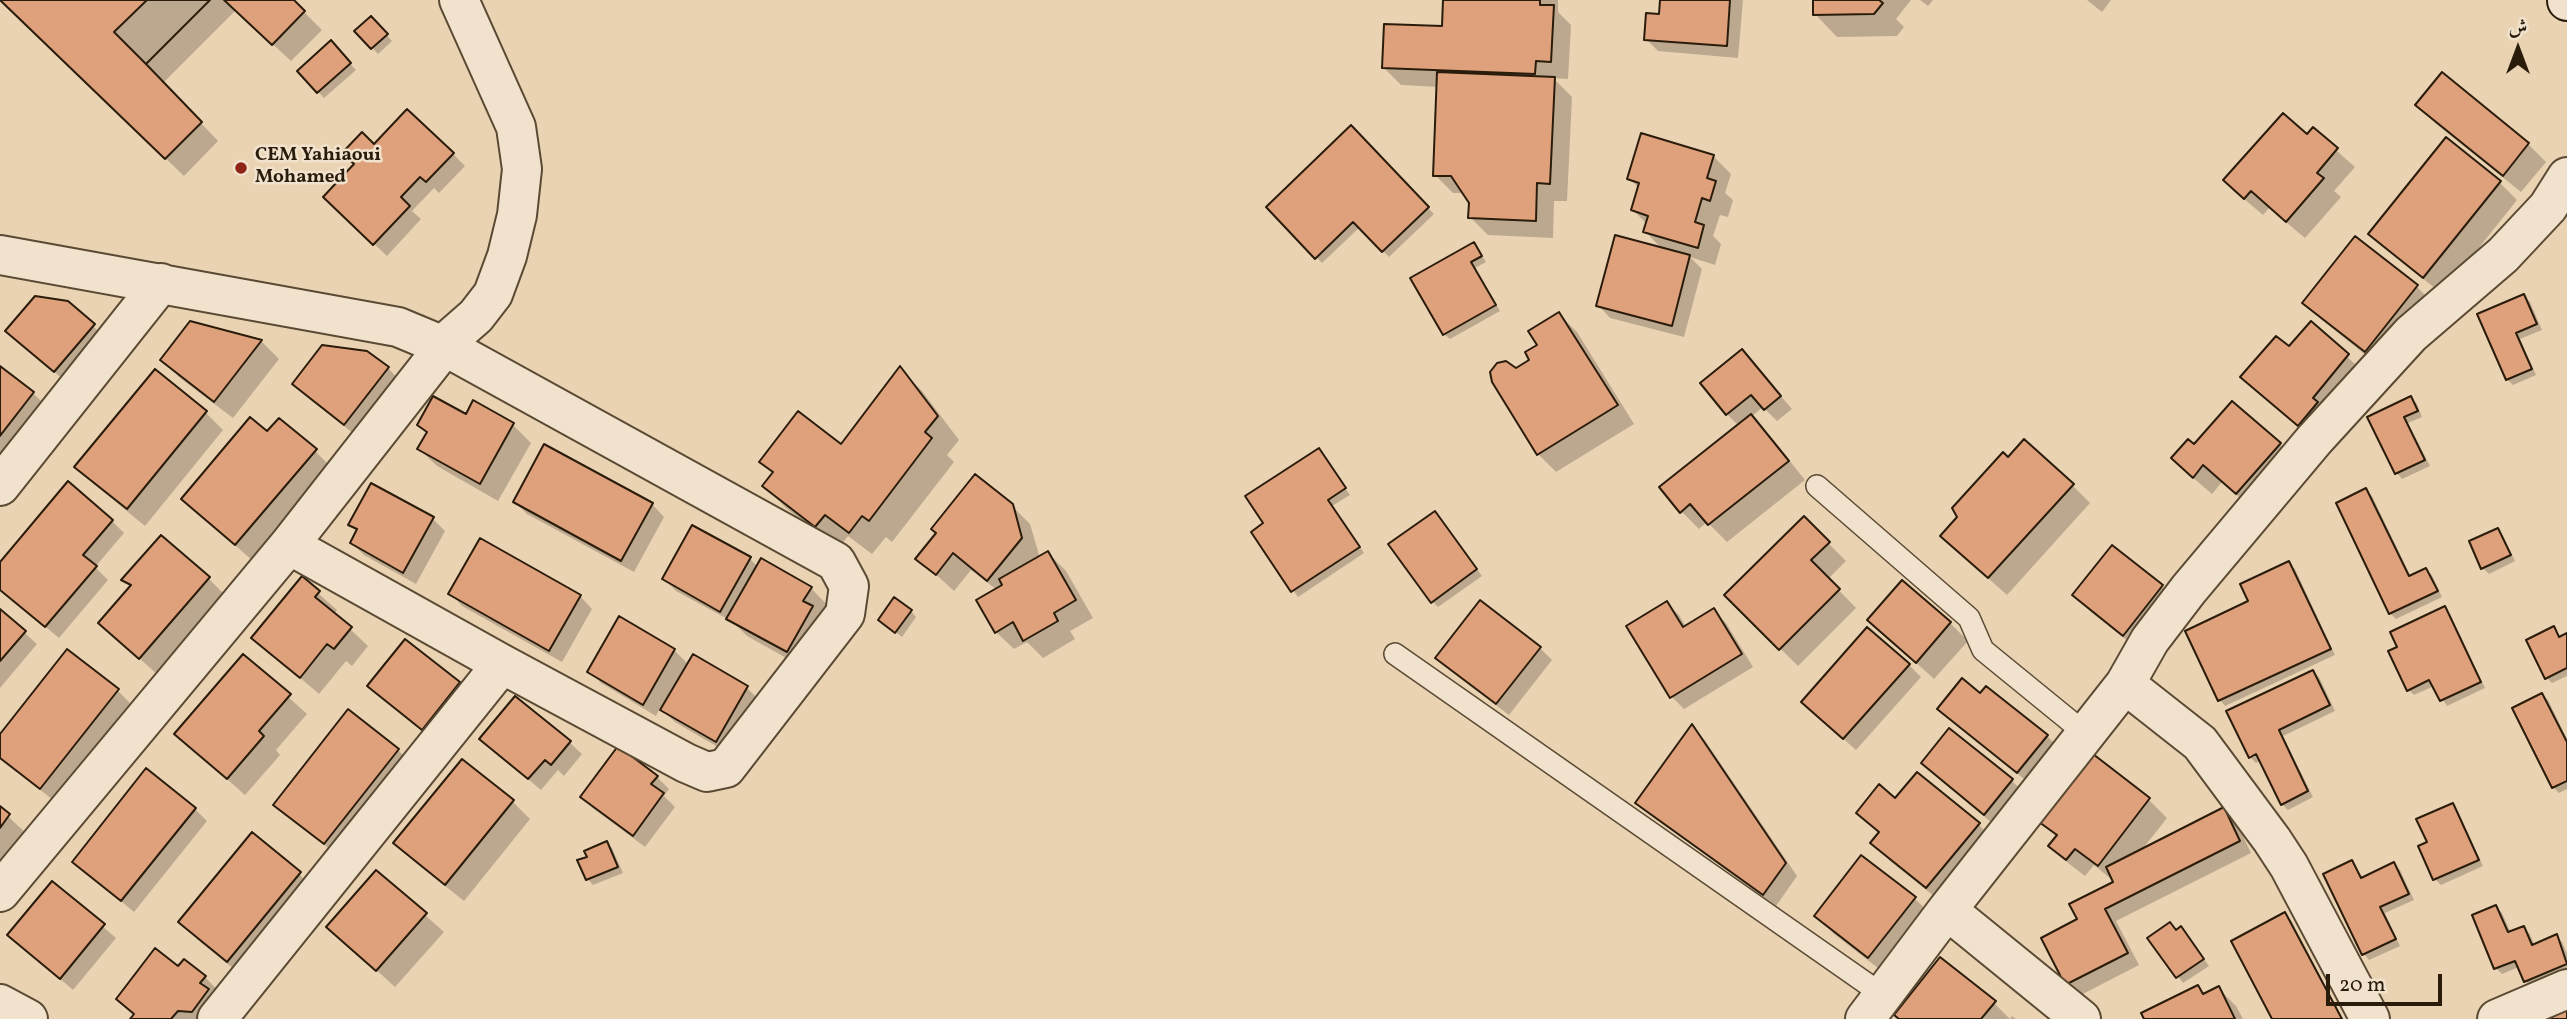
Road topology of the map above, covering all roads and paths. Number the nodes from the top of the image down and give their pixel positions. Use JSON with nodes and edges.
{"nodes":[{"id":1,"x":459,"y":0,"type":"edge"},
{"id":2,"x":2567,"y":179,"type":"edge"},
{"id":3,"x":0,"y":256,"type":"edge"},
{"id":4,"x":161,"y":283,"type":"junction"},
{"id":5,"x":446,"y":347,"type":"junction"},
{"id":6,"x":0,"y":486,"type":"edge"},
{"id":7,"x":1817,"y":486,"type":"dead end"},
{"id":8,"x":289,"y":545,"type":"junction"},
{"id":9,"x":1395,"y":654,"type":"dead end"},
{"id":10,"x":502,"y":664,"type":"junction"},
{"id":11,"x":2125,"y":684,"type":"junction"},
{"id":12,"x":2087,"y":734,"type":"junction"},
{"id":13,"x":0,"y":892,"type":"edge"},
{"id":14,"x":1947,"y":910,"type":"junction"},
{"id":15,"x":2567,"y":989,"type":"edge"},
{"id":16,"x":0,"y":1004,"type":"edge"},
{"id":17,"x":1874,"y":1007,"type":"edge"},
{"id":18,"x":27,"y":1019,"type":"edge"},
{"id":19,"x":217,"y":1019,"type":"edge"},
{"id":20,"x":2081,"y":1019,"type":"edge"},
{"id":21,"x":2370,"y":1019,"type":"edge"},
{"id":22,"x":2497,"y":1019,"type":"edge"}],
"edges":[{"from":1,"to":5,"type":"street"},
{"from":2,"to":11,"type":"street"},
{"from":3,"to":4,"type":"street"},
{"from":4,"to":5,"type":"street"},
{"from":4,"to":6,"type":"street"},
{"from":5,"to":8,"type":"street"},
{"from":5,"to":10,"type":"street"},
{"from":7,"to":12,"type":"lane"},
{"from":8,"to":10,"type":"street"},
{"from":8,"to":13,"type":"street"},
{"from":9,"to":17,"type":"lane"},
{"from":10,"to":19,"type":"street"},
{"from":11,"to":12,"type":"street"},
{"from":11,"to":21,"type":"street"},
{"from":12,"to":14,"type":"street"},
{"from":14,"to":17,"type":"street"},
{"from":14,"to":20,"type":"street"},
{"from":15,"to":22,"type":"street"},
{"from":16,"to":18,"type":"street"}]}
